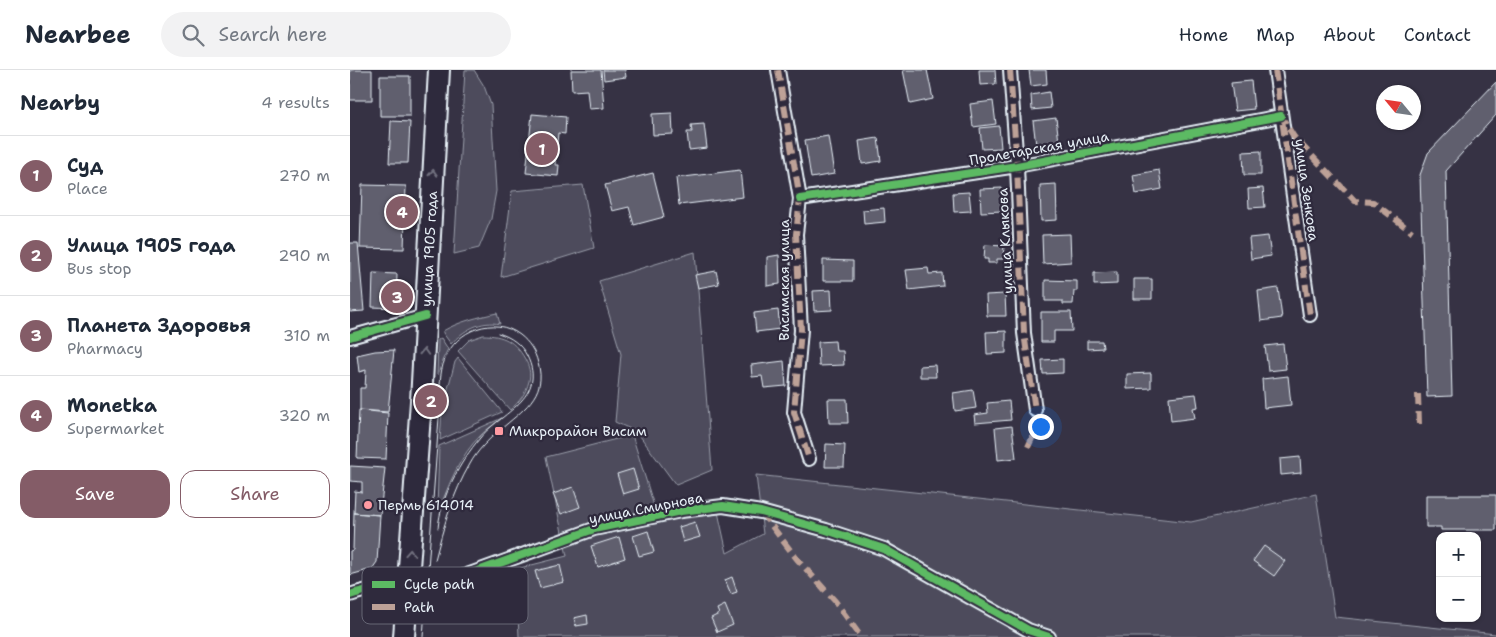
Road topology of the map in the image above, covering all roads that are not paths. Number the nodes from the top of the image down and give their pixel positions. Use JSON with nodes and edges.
{"nodes":[{"id":1,"x":439,"y":70,"type":"edge"},
{"id":2,"x":778,"y":70,"type":"edge"},
{"id":3,"x":1010,"y":70,"type":"edge"},
{"id":4,"x":1275,"y":70,"type":"edge"},
{"id":5,"x":1282,"y":116,"type":"junction"},
{"id":6,"x":1017,"y":166,"type":"junction"},
{"id":7,"x":800,"y":199,"type":"junction"},
{"id":8,"x":1310,"y":315,"type":"dead end"},
{"id":9,"x":425,"y":316,"type":"junction"},
{"id":10,"x":350,"y":337,"type":"edge"},
{"id":11,"x":1035,"y":410,"type":"dead end"},
{"id":12,"x":809,"y":459,"type":"dead end"},
{"id":13,"x":408,"y":567,"type":"edge"},
{"id":14,"x":489,"y":567,"type":"edge"},
{"id":15,"x":362,"y":591,"type":"edge"},
{"id":16,"x":350,"y":595,"type":"edge"},
{"id":17,"x":405,"y":624,"type":"edge"},
{"id":18,"x":404,"y":637,"type":"edge"},
{"id":19,"x":1049,"y":637,"type":"edge"}],
"edges":[{"from":9,"to":1,"type":"main road","name":"улица 1905 года","one_way":true},
{"from":2,"to":7,"type":"street","name":"Висимская улица"},
{"from":3,"to":6,"type":"street","name":"улица Клыкова"},
{"from":4,"to":5,"type":"street","name":"улица Зенкова"},
{"from":5,"to":6,"type":"street","name":"Пролетарская улица"},
{"from":5,"to":8,"type":"street","name":"улица Зенкова"},
{"from":6,"to":7,"type":"street","name":"Пролетарская улица"},
{"from":6,"to":11,"type":"street","name":"улица Клыкова"},
{"from":7,"to":12,"type":"street","name":"Висимская улица"},
{"from":9,"to":10,"type":"street"},
{"from":13,"to":9,"type":"main road","name":"улица 1905 года","one_way":true},
{"from":14,"to":19,"type":"street","name":"улица Смирнова"},
{"from":15,"to":16,"type":"street","name":"улица Смирнова"},
{"from":17,"to":18,"type":"main road","name":"улица 1905 года"}]}
